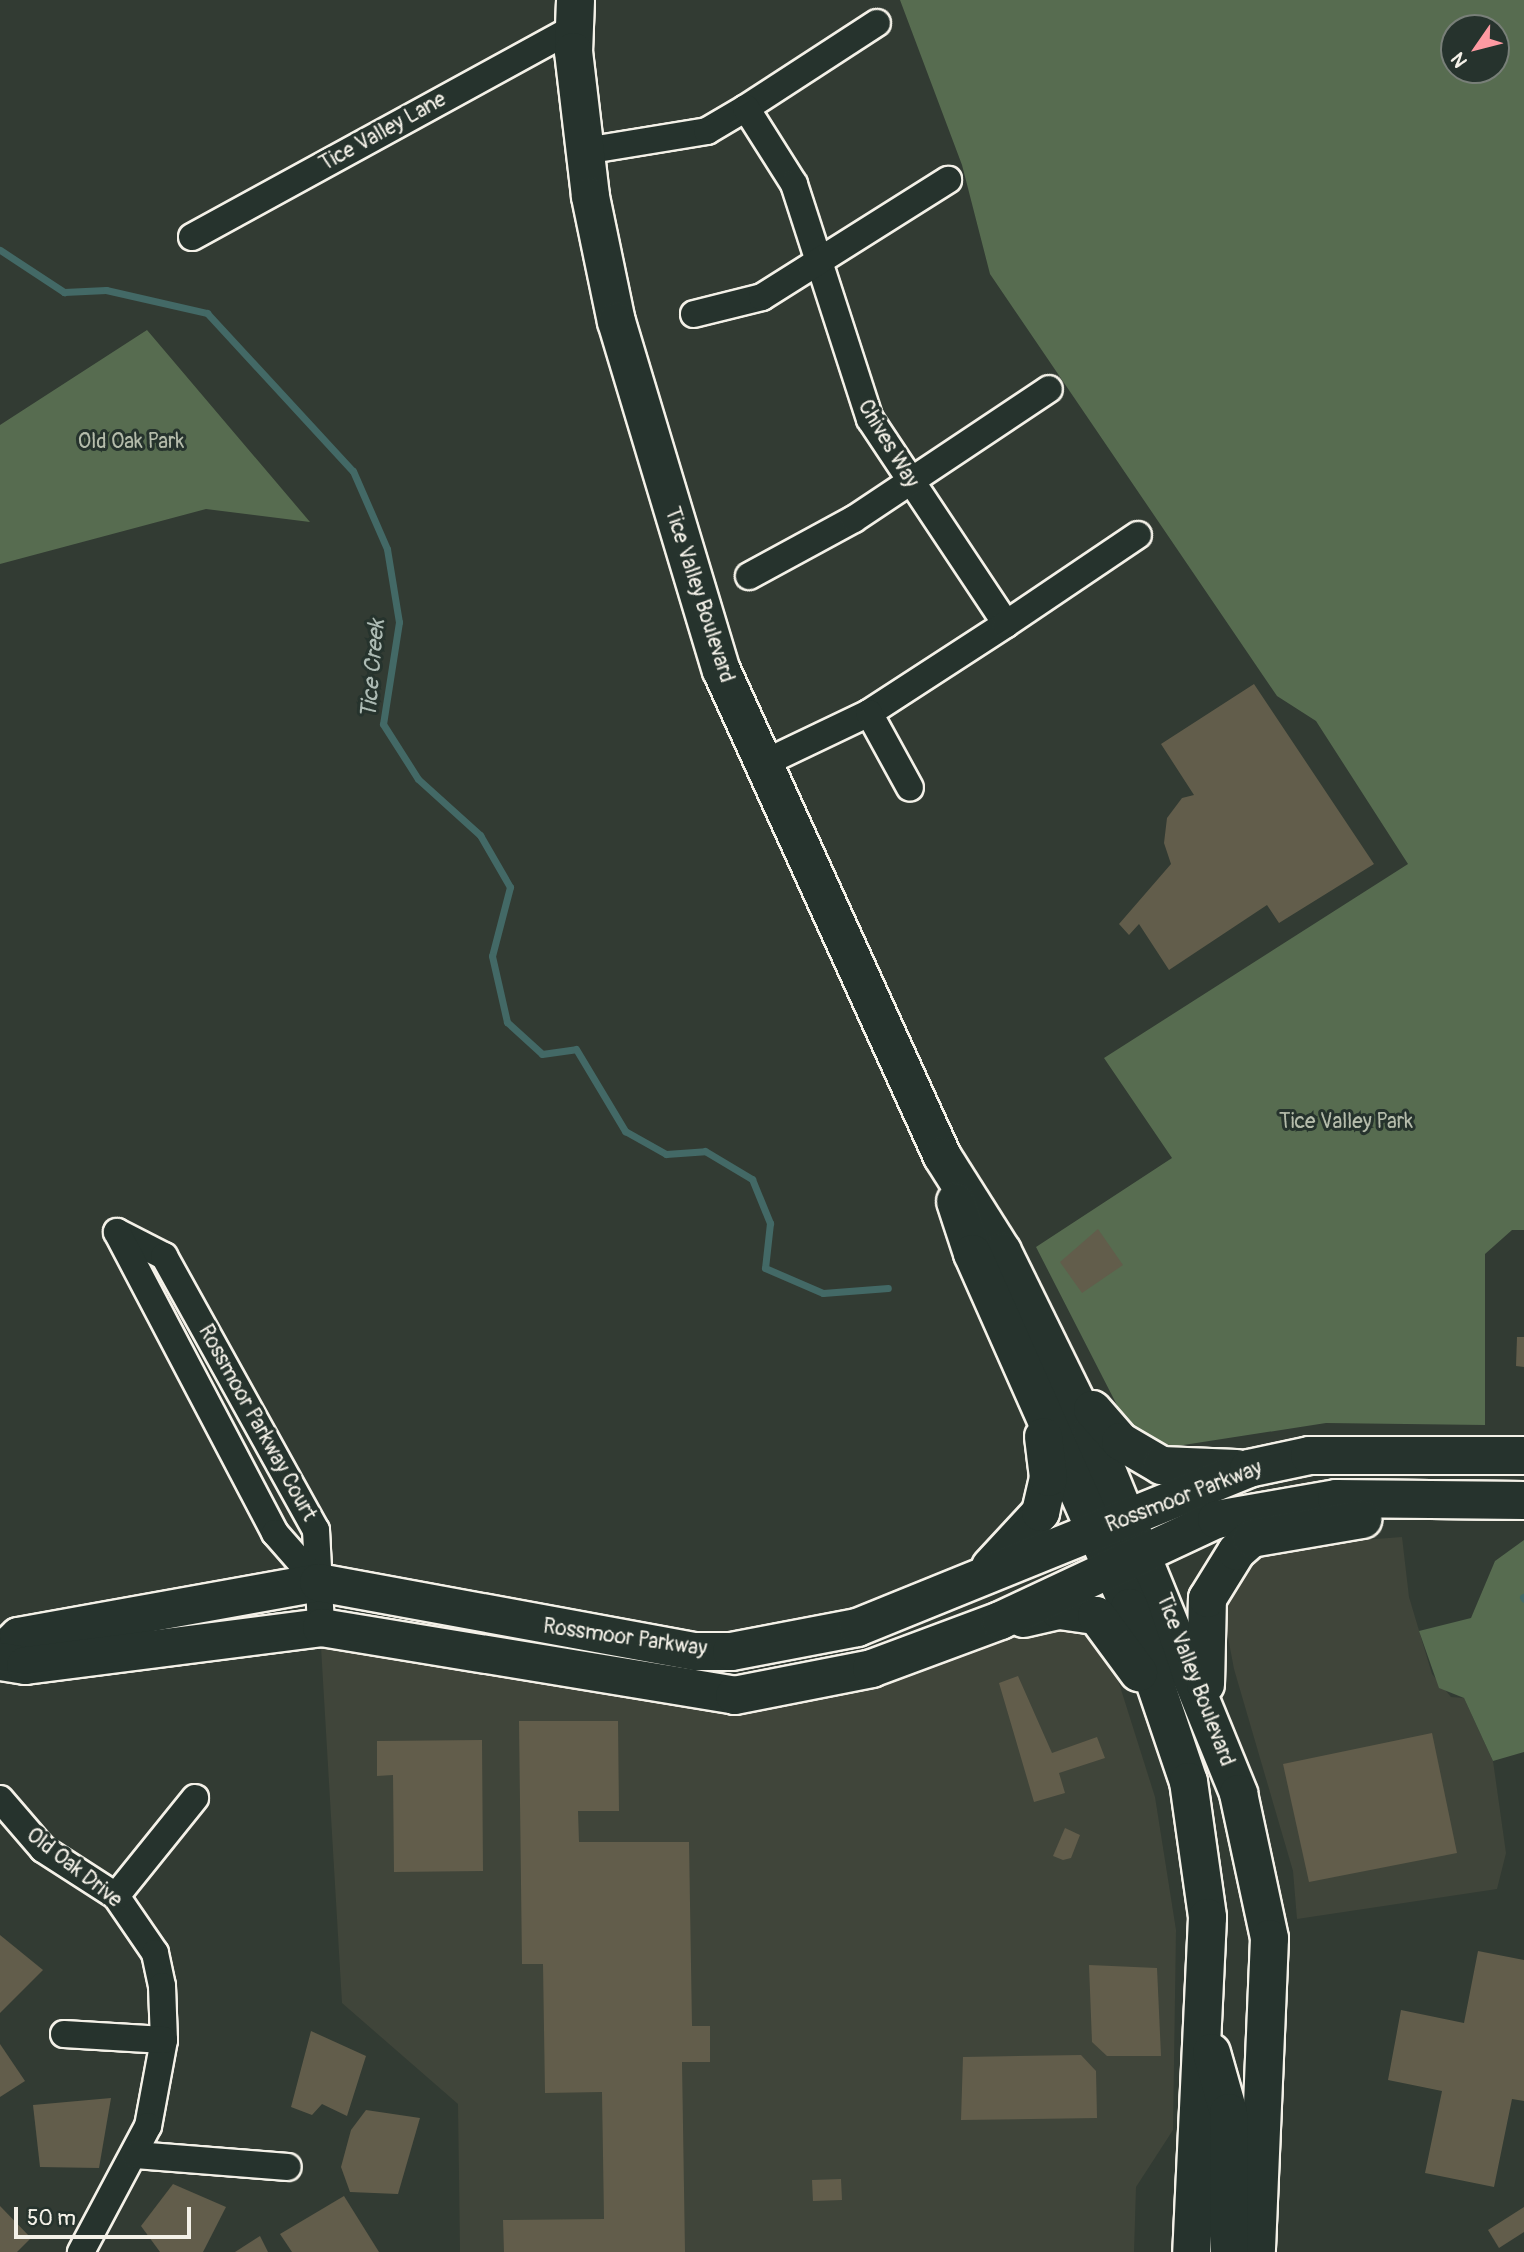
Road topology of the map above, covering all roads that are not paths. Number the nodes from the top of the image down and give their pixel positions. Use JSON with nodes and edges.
{"nodes":[{"id":1,"x":575,"y":14,"type":"edge"},
{"id":2,"x":877,"y":23,"type":"dead end"},
{"id":3,"x":746,"y":108,"type":"junction"},
{"id":4,"x":585,"y":151,"type":"junction"},
{"id":5,"x":948,"y":180,"type":"dead end"},
{"id":6,"x":192,"y":237,"type":"dead end"},
{"id":7,"x":818,"y":265,"type":"junction"},
{"id":8,"x":694,"y":314,"type":"dead end"},
{"id":9,"x":1049,"y":389,"type":"dead end"},
{"id":10,"x":910,"y":481,"type":"junction"},
{"id":11,"x":1138,"y":535,"type":"dead end"},
{"id":12,"x":749,"y":576,"type":"dead end"},
{"id":13,"x":1006,"y":624,"type":"junction"},
{"id":14,"x":869,"y":713,"type":"junction"},
{"id":15,"x":764,"y":762,"type":"junction"},
{"id":16,"x":910,"y":788,"type":"dead end"},
{"id":17,"x":1050,"y":1386,"type":"junction"},
{"id":18,"x":1524,"y":1455,"type":"edge"},
{"id":19,"x":1248,"y":1468,"type":"junction"},
{"id":20,"x":1488,"y":1500,"type":"junction"},
{"id":21,"x":1524,"y":1500,"type":"edge"},
{"id":22,"x":1119,"y":1541,"type":"junction"},
{"id":23,"x":318,"y":1582,"type":"junction"},
{"id":24,"x":972,"y":1582,"type":"junction"},
{"id":25,"x":1000,"y":1620,"type":"junction"},
{"id":26,"x":321,"y":1626,"type":"junction"},
{"id":27,"x":0,"y":1653,"type":"edge"},
{"id":28,"x":0,"y":1661,"type":"edge"},
{"id":29,"x":1205,"y":1706,"type":"junction"},
{"id":30,"x":1166,"y":1717,"type":"junction"},
{"id":31,"x":0,"y":1798,"type":"edge"},
{"id":32,"x":195,"y":1798,"type":"dead end"},
{"id":33,"x":116,"y":1896,"type":"junction"},
{"id":34,"x":64,"y":2034,"type":"dead end"},
{"id":35,"x":1204,"y":2039,"type":"junction"},
{"id":36,"x":164,"y":2040,"type":"junction"},
{"id":37,"x":136,"y":2155,"type":"junction"},
{"id":38,"x":288,"y":2167,"type":"dead end"},
{"id":39,"x":81,"y":2252,"type":"edge"},
{"id":40,"x":1191,"y":2252,"type":"edge"},
{"id":41,"x":1229,"y":2252,"type":"edge"},
{"id":42,"x":1256,"y":2252,"type":"edge"}],
"edges":[{"from":1,"to":4,"type":"street","name":"Tice Valley Boulevard"},
{"from":1,"to":6,"type":"street","name":"Tice Valley Lane"},
{"from":2,"to":3,"type":"street"},
{"from":3,"to":4,"type":"street"},
{"from":3,"to":7,"type":"street","name":"Chives Way"},
{"from":4,"to":15,"type":"street","name":"Tice Valley Boulevard"},
{"from":5,"to":7,"type":"street"},
{"from":7,"to":8,"type":"street"},
{"from":7,"to":10,"type":"street","name":"Chives Way"},
{"from":9,"to":10,"type":"street"},
{"from":10,"to":12,"type":"street"},
{"from":10,"to":13,"type":"street","name":"Chives Way"},
{"from":11,"to":13,"type":"street"},
{"from":13,"to":14,"type":"street"},
{"from":14,"to":15,"type":"street"},
{"from":14,"to":16,"type":"street"},
{"from":15,"to":17,"type":"street","name":"Tice Valley Boulevard"},
{"from":17,"to":19,"type":"street"},
{"from":17,"to":22,"type":"street","name":"Tice Valley Boulevard"},
{"from":17,"to":24,"type":"street"},
{"from":18,"to":19,"type":"street","name":"Rossmoor Parkway"},
{"from":19,"to":22,"type":"street","name":"Rossmoor Parkway"},
{"from":20,"to":21,"type":"street","name":"Rossmoor Parkway"},
{"from":20,"to":22,"type":"street","name":"Rossmoor Parkway"},
{"from":20,"to":29,"type":"street"},
{"from":22,"to":24,"type":"street","name":"Rossmoor Parkway"},
{"from":22,"to":25,"type":"street","name":"Rossmoor Parkway"},
{"from":22,"to":29,"type":"street","name":"Tice Valley Boulevard"},
{"from":22,"to":30,"type":"street","name":"Tice Valley Boulevard"},
{"from":23,"to":23,"type":"street","name":"Rossmoor Parkway Court"},
{"from":23,"to":24,"type":"street","name":"Rossmoor Parkway"},
{"from":23,"to":26,"type":"street"},
{"from":23,"to":27,"type":"street","name":"Rossmoor Parkway"},
{"from":25,"to":26,"type":"street","name":"Rossmoor Parkway"},
{"from":25,"to":30,"type":"street"},
{"from":26,"to":28,"type":"street","name":"Rossmoor Parkway"},
{"from":29,"to":42,"type":"street","name":"Tice Valley Boulevard"},
{"from":30,"to":35,"type":"street","name":"Tice Valley Boulevard"},
{"from":31,"to":33,"type":"street","name":"Old Oak Drive"},
{"from":32,"to":33,"type":"street"},
{"from":33,"to":36,"type":"street","name":"Old Oak Drive"},
{"from":34,"to":36,"type":"street"},
{"from":35,"to":40,"type":"street","name":"Tice Valley Boulevard"},
{"from":35,"to":41,"type":"street"},
{"from":36,"to":37,"type":"street","name":"Old Oak Drive"},
{"from":37,"to":38,"type":"street"},
{"from":37,"to":39,"type":"street","name":"Old Oak Drive"}]}
